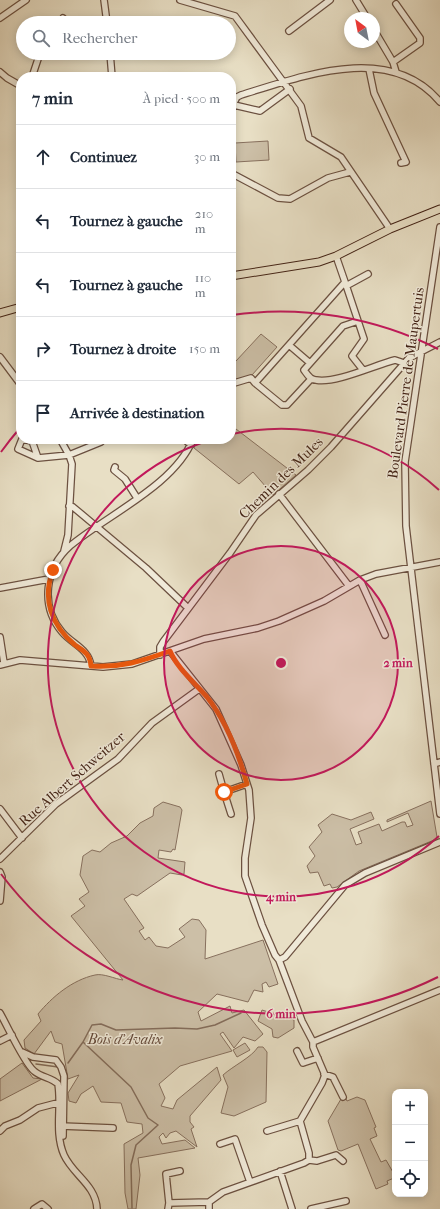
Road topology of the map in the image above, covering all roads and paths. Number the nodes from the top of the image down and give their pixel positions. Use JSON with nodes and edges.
{"nodes":[{"id":1,"x":26,"y":0,"type":"edge"},
{"id":2,"x":104,"y":0,"type":"edge"},
{"id":3,"x":180,"y":0,"type":"edge"},
{"id":4,"x":330,"y":0,"type":"edge"},
{"id":5,"x":356,"y":0,"type":"edge"},
{"id":6,"x":396,"y":4,"type":"dead end"},
{"id":7,"x":363,"y":12,"type":"edge"},
{"id":8,"x":106,"y":16,"type":"edge"},
{"id":9,"x":235,"y":16,"type":"edge"},
{"id":10,"x":236,"y":17,"type":"edge"},
{"id":11,"x":0,"y":18,"type":"edge"},
{"id":12,"x":289,"y":31,"type":"dead end"},
{"id":13,"x":380,"y":40,"type":"edge"},
{"id":14,"x":38,"y":60,"type":"edge"},
{"id":15,"x":109,"y":60,"type":"edge"},
{"id":16,"x":393,"y":62,"type":"junction"},
{"id":17,"x":369,"y":69,"type":"junction"},
{"id":18,"x":0,"y":72,"type":"edge"},
{"id":19,"x":34,"y":72,"type":"edge"},
{"id":20,"x":111,"y":72,"type":"edge"},
{"id":21,"x":396,"y":72,"type":"junction"},
{"id":22,"x":284,"y":82,"type":"junction"},
{"id":23,"x":16,"y":83,"type":"edge"},
{"id":24,"x":290,"y":88,"type":"junction"},
{"id":25,"x":236,"y":100,"type":"edge"},
{"id":26,"x":440,"y":102,"type":"edge"},
{"id":27,"x":236,"y":108,"type":"edge"},
{"id":28,"x":401,"y":163,"type":"dead end"},
{"id":29,"x":350,"y":172,"type":"junction"},
{"id":30,"x":236,"y":176,"type":"edge"},
{"id":31,"x":440,"y":209,"type":"edge"},
{"id":32,"x":440,"y":227,"type":"edge"},
{"id":33,"x":390,"y":230,"type":"junction"},
{"id":34,"x":336,"y":256,"type":"junction"},
{"id":35,"x":368,"y":274,"type":"dead end"},
{"id":36,"x":236,"y":275,"type":"edge"},
{"id":37,"x":346,"y":284,"type":"junction"},
{"id":38,"x":16,"y":308,"type":"edge"},
{"id":39,"x":0,"y":313,"type":"edge"},
{"id":40,"x":358,"y":321,"type":"junction"},
{"id":41,"x":440,"y":342,"type":"edge"},
{"id":42,"x":289,"y":345,"type":"junction"},
{"id":43,"x":422,"y":351,"type":"junction"},
{"id":44,"x":0,"y":360,"type":"edge"},
{"id":45,"x":310,"y":363,"type":"junction"},
{"id":46,"x":404,"y":363,"type":"junction"},
{"id":47,"x":363,"y":370,"type":"junction"},
{"id":48,"x":16,"y":379,"type":"edge"},
{"id":49,"x":311,"y":379,"type":"junction"},
{"id":50,"x":236,"y":382,"type":"edge"},
{"id":51,"x":255,"y":383,"type":"junction"},
{"id":52,"x":63,"y":444,"type":"edge"},
{"id":53,"x":96,"y":444,"type":"edge"},
{"id":54,"x":191,"y":444,"type":"edge"},
{"id":55,"x":70,"y":455,"type":"junction"},
{"id":56,"x":38,"y":458,"type":"dead end"},
{"id":57,"x":115,"y":467,"type":"dead end"},
{"id":58,"x":279,"y":494,"type":"junction"},
{"id":59,"x":137,"y":498,"type":"junction"},
{"id":60,"x":69,"y":506,"type":"junction"},
{"id":61,"x":96,"y":527,"type":"junction"},
{"id":62,"x":68,"y":535,"type":"junction"},
{"id":63,"x":75,"y":542,"type":"junction"},
{"id":64,"x":64,"y":552,"type":"junction"},
{"id":65,"x":440,"y":562,"type":"edge"},
{"id":66,"x":410,"y":567,"type":"junction"},
{"id":67,"x":49,"y":579,"type":"junction"},
{"id":68,"x":360,"y":580,"type":"junction"},
{"id":69,"x":349,"y":586,"type":"junction"},
{"id":70,"x":0,"y":588,"type":"edge"},
{"id":71,"x":188,"y":608,"type":"junction"},
{"id":72,"x":385,"y":635,"type":"dead end"},
{"id":73,"x":0,"y":637,"type":"edge"},
{"id":74,"x":170,"y":651,"type":"junction"},
{"id":75,"x":160,"y":655,"type":"junction"},
{"id":76,"x":2,"y":664,"type":"edge"},
{"id":77,"x":91,"y":666,"type":"junction"},
{"id":78,"x":200,"y":689,"type":"junction"},
{"id":79,"x":437,"y":763,"type":"edge"},
{"id":80,"x":219,"y":774,"type":"dead end"},
{"id":81,"x":247,"y":784,"type":"junction"},
{"id":82,"x":224,"y":792,"type":"junction"},
{"id":83,"x":0,"y":809,"type":"edge"},
{"id":84,"x":231,"y":814,"type":"dead end"},
{"id":85,"x":440,"y":814,"type":"edge"},
{"id":86,"x":22,"y":838,"type":"junction"},
{"id":87,"x":440,"y":842,"type":"edge"},
{"id":88,"x":0,"y":859,"type":"edge"},
{"id":89,"x":0,"y":872,"type":"edge"},
{"id":90,"x":0,"y":901,"type":"edge"},
{"id":91,"x":279,"y":960,"type":"junction"},
{"id":92,"x":440,"y":990,"type":"edge"},
{"id":93,"x":0,"y":1013,"type":"edge"},
{"id":94,"x":12,"y":1034,"type":"junction"},
{"id":95,"x":0,"y":1041,"type":"edge"},
{"id":96,"x":313,"y":1042,"type":"junction"},
{"id":97,"x":297,"y":1051,"type":"dead end"},
{"id":98,"x":22,"y":1052,"type":"junction"},
{"id":99,"x":318,"y":1058,"type":"junction"},
{"id":100,"x":324,"y":1074,"type":"junction"},
{"id":101,"x":343,"y":1097,"type":"dead end"},
{"id":102,"x":62,"y":1102,"type":"junction"},
{"id":103,"x":300,"y":1121,"type":"junction"},
{"id":104,"x":61,"y":1126,"type":"junction"},
{"id":105,"x":113,"y":1128,"type":"dead end"},
{"id":106,"x":0,"y":1131,"type":"edge"},
{"id":107,"x":267,"y":1131,"type":"dead end"},
{"id":108,"x":220,"y":1144,"type":"dead end"},
{"id":109,"x":309,"y":1160,"type":"junction"},
{"id":110,"x":343,"y":1161,"type":"dead end"},
{"id":111,"x":180,"y":1171,"type":"dead end"},
{"id":112,"x":280,"y":1171,"type":"junction"},
{"id":113,"x":250,"y":1182,"type":"junction"},
{"id":114,"x":346,"y":1201,"type":"dead end"},
{"id":115,"x":209,"y":1202,"type":"junction"},
{"id":116,"x":169,"y":1206,"type":"edge"},
{"id":117,"x":34,"y":1209,"type":"edge"},
{"id":118,"x":48,"y":1209,"type":"edge"},
{"id":119,"x":97,"y":1209,"type":"edge"},
{"id":120,"x":100,"y":1209,"type":"edge"},
{"id":121,"x":209,"y":1209,"type":"edge"},
{"id":122,"x":292,"y":1209,"type":"edge"},
{"id":123,"x":311,"y":1209,"type":"edge"}],
"edges":[{"from":1,"to":11,"type":"street"},
{"from":2,"to":8,"type":"street"},
{"from":3,"to":9,"type":"street"},
{"from":4,"to":12,"type":"street"},
{"from":5,"to":7,"type":"street"},
{"from":6,"to":16,"type":"street"},
{"from":10,"to":22,"type":"street"},
{"from":13,"to":16,"type":"street"},
{"from":14,"to":19,"type":"street"},
{"from":15,"to":20,"type":"street"},
{"from":16,"to":21,"type":"street"},
{"from":17,"to":21,"type":"street"},
{"from":17,"to":22,"type":"street"},
{"from":17,"to":28,"type":"street"},
{"from":18,"to":23,"type":"street"},
{"from":21,"to":26,"type":"street"},
{"from":22,"to":24,"type":"street"},
{"from":22,"to":25,"type":"street"},
{"from":24,"to":27,"type":"street"},
{"from":24,"to":29,"type":"street"},
{"from":29,"to":30,"type":"street"},
{"from":29,"to":33,"type":"street"},
{"from":31,"to":33,"type":"main road"},
{"from":32,"to":43,"type":"street","name":"Boulevard Pierre de Maupertuis"},
{"from":33,"to":34,"type":"main road"},
{"from":34,"to":36,"type":"main road"},
{"from":34,"to":37,"type":"street"},
{"from":35,"to":37,"type":"street"},
{"from":37,"to":40,"type":"street"},
{"from":37,"to":42,"type":"street"},
{"from":38,"to":39,"type":"main road"},
{"from":40,"to":45,"type":"street"},
{"from":40,"to":47,"type":"street"},
{"from":41,"to":43,"type":"street","name":"Chemin des Mules"},
{"from":42,"to":45,"type":"street"},
{"from":42,"to":51,"type":"street"},
{"from":43,"to":46,"type":"street","name":"Chemin des Mules"},
{"from":43,"to":66,"type":"street","name":"Boulevard Pierre de Maupertuis"},
{"from":44,"to":48,"type":"street"},
{"from":45,"to":49,"type":"street"},
{"from":46,"to":47,"type":"street"},
{"from":46,"to":58,"type":"street","name":"Chemin des Mules"},
{"from":47,"to":49,"type":"street"},
{"from":49,"to":51,"type":"street"},
{"from":50,"to":51,"type":"street"},
{"from":52,"to":55,"type":"street"},
{"from":53,"to":55,"type":"street"},
{"from":54,"to":59,"type":"street"},
{"from":55,"to":56,"type":"street"},
{"from":55,"to":60,"type":"street"},
{"from":57,"to":59,"type":"street"},
{"from":58,"to":69,"type":"street"},
{"from":58,"to":71,"type":"street","name":"Chemin des Mules"},
{"from":59,"to":61,"type":"street"},
{"from":60,"to":61,"type":"street"},
{"from":60,"to":62,"type":"street"},
{"from":61,"to":63,"type":"street"},
{"from":61,"to":71,"type":"street"},
{"from":62,"to":63,"type":"street"},
{"from":62,"to":64,"type":"street"},
{"from":63,"to":64,"type":"street"},
{"from":64,"to":67,"type":"street"},
{"from":65,"to":66,"type":"street"},
{"from":66,"to":68,"type":"street"},
{"from":66,"to":79,"type":"street","name":"Boulevard Pierre de Maupertuis"},
{"from":67,"to":70,"type":"street"},
{"from":67,"to":77,"type":"street"},
{"from":68,"to":69,"type":"street"},
{"from":68,"to":72,"type":"street"},
{"from":69,"to":74,"type":"street"},
{"from":71,"to":75,"type":"street","name":"Chemin des Mules"},
{"from":73,"to":76,"type":"street"},
{"from":74,"to":75,"type":"street"},
{"from":74,"to":78,"type":"street"},
{"from":75,"to":77,"type":"street"},
{"from":76,"to":77,"type":"street"},
{"from":78,"to":81,"type":"street"},
{"from":78,"to":86,"type":"street","name":"Rue Albert Schweitzer"},
{"from":79,"to":85,"type":"street","name":"Boulevard Pierre de Maupertuis"},
{"from":80,"to":82,"type":"street"},
{"from":81,"to":82,"type":"street"},
{"from":81,"to":91,"type":"street"},
{"from":82,"to":84,"type":"street"},
{"from":83,"to":86,"type":"street"},
{"from":86,"to":88,"type":"street","name":"Rue Albert Schweitzer"},
{"from":87,"to":91,"type":"street"},
{"from":89,"to":90,"type":"street"},
{"from":91,"to":96,"type":"street"},
{"from":92,"to":96,"type":"street"},
{"from":93,"to":94,"type":"street"},
{"from":94,"to":95,"type":"street"},
{"from":94,"to":98,"type":"street"},
{"from":96,"to":99,"type":"street"},
{"from":97,"to":99,"type":"street"},
{"from":98,"to":102,"type":"street"},
{"from":98,"to":102,"type":"street"},
{"from":99,"to":100,"type":"street"},
{"from":100,"to":101,"type":"street"},
{"from":100,"to":103,"type":"street"},
{"from":102,"to":104,"type":"street"},
{"from":102,"to":106,"type":"street"},
{"from":103,"to":107,"type":"street"},
{"from":103,"to":109,"type":"street"},
{"from":104,"to":105,"type":"street"},
{"from":104,"to":119,"type":"street"},
{"from":104,"to":120,"type":"street"},
{"from":108,"to":113,"type":"street"},
{"from":109,"to":110,"type":"street"},
{"from":109,"to":112,"type":"street"},
{"from":111,"to":116,"type":"street"},
{"from":112,"to":113,"type":"street"},
{"from":112,"to":122,"type":"street"},
{"from":113,"to":115,"type":"street"},
{"from":114,"to":123,"type":"street"},
{"from":115,"to":116,"type":"street"},
{"from":115,"to":121,"type":"street"},
{"from":117,"to":118,"type":"street"}]}
